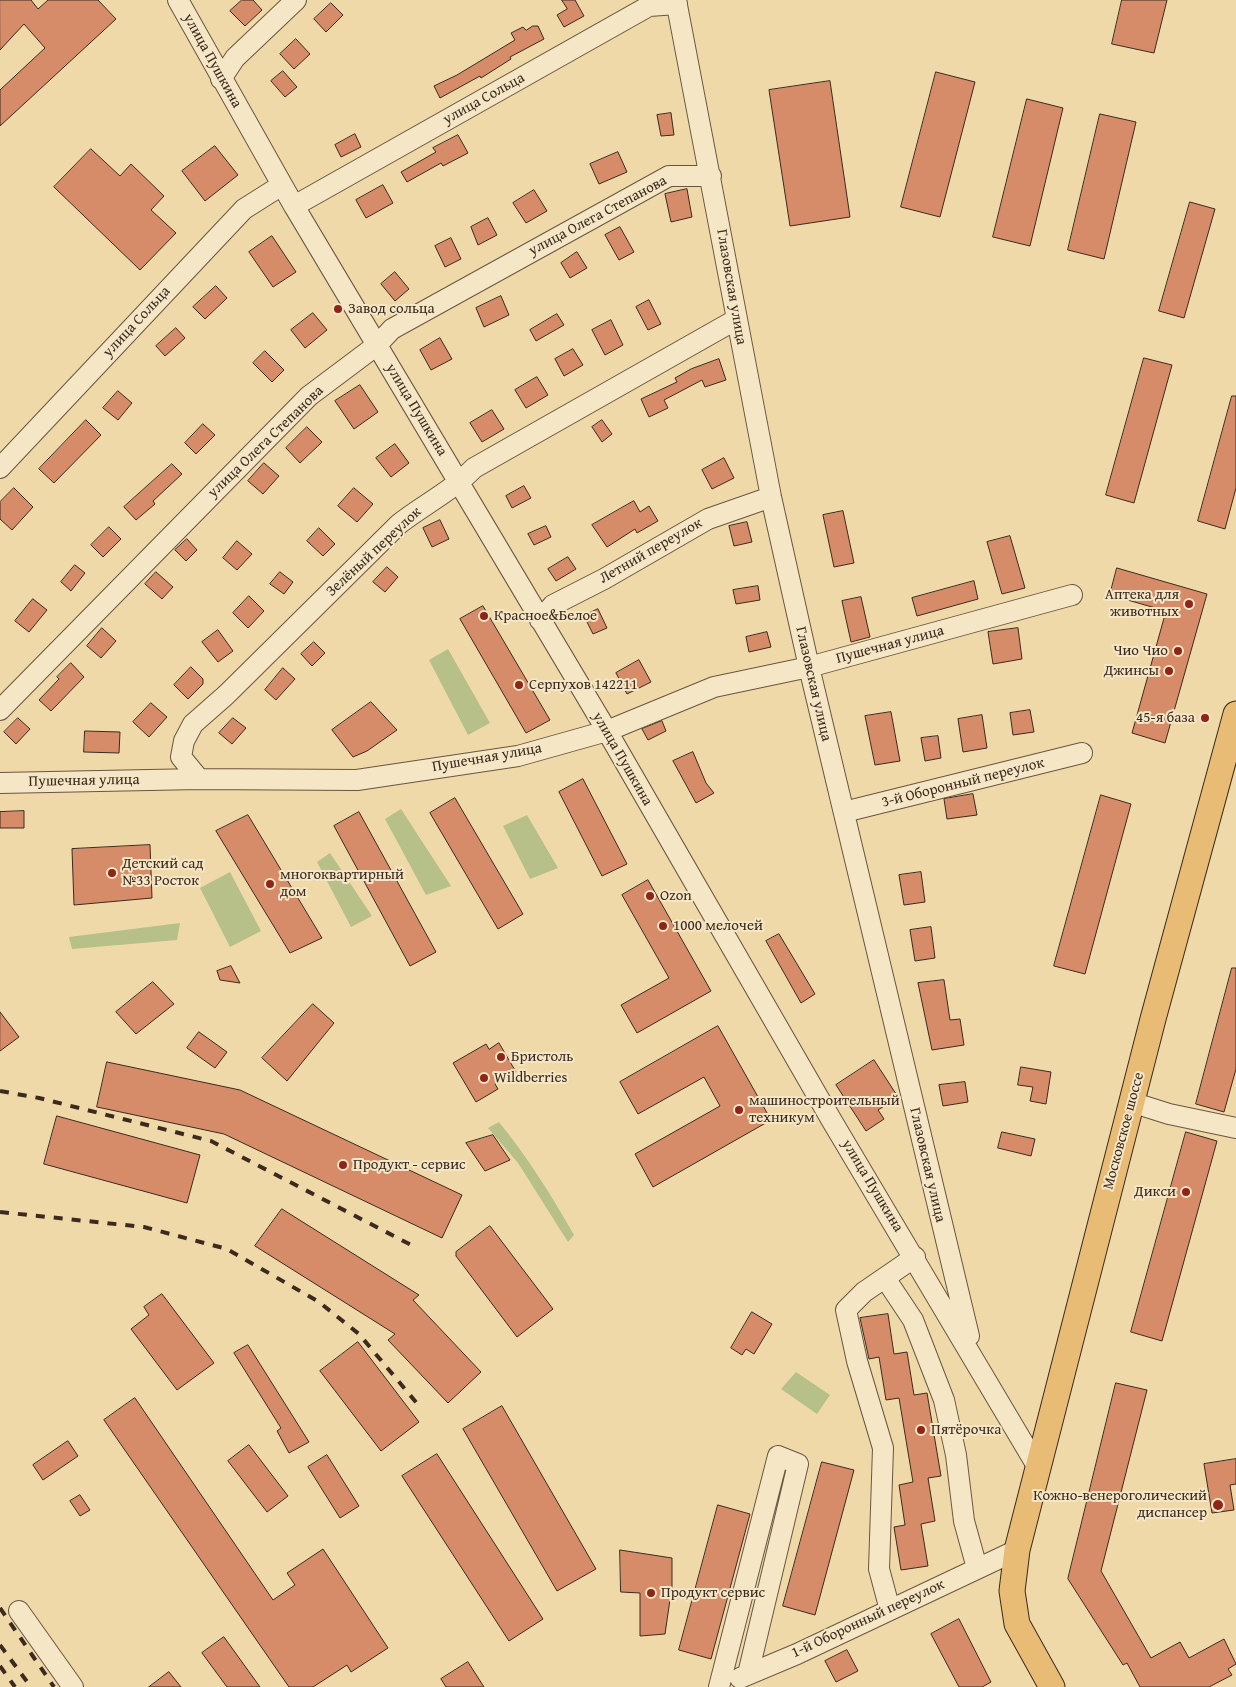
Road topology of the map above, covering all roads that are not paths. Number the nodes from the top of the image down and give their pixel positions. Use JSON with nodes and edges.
{"nodes":[{"id":1,"x":178,"y":0,"type":"edge"},
{"id":2,"x":296,"y":0,"type":"edge"},
{"id":3,"x":676,"y":2,"type":"edge"},
{"id":4,"x":221,"y":79,"type":"junction"},
{"id":5,"x":711,"y":176,"type":"junction"},
{"id":6,"x":282,"y":185,"type":"junction"},
{"id":7,"x":294,"y":206,"type":"junction"},
{"id":8,"x":737,"y":320,"type":"junction"},
{"id":9,"x":377,"y":344,"type":"junction"},
{"id":10,"x":0,"y":468,"type":"edge"},
{"id":11,"x":459,"y":484,"type":"junction"},
{"id":12,"x":771,"y":497,"type":"junction"},
{"id":13,"x":1072,"y":595,"type":"dead end"},
{"id":14,"x":540,"y":620,"type":"junction"},
{"id":15,"x":809,"y":667,"type":"junction"},
{"id":16,"x":0,"y":710,"type":"edge"},
{"id":17,"x":1236,"y":714,"type":"edge"},
{"id":18,"x":607,"y":731,"type":"junction"},
{"id":19,"x":1082,"y":753,"type":"dead end"},
{"id":20,"x":199,"y":779,"type":"junction"},
{"id":21,"x":0,"y":783,"type":"edge"},
{"id":22,"x":844,"y":812,"type":"junction"},
{"id":23,"x":1131,"y":1102,"type":"junction"},
{"id":24,"x":1236,"y":1128,"type":"edge"},
{"id":25,"x":914,"y":1257,"type":"junction"},
{"id":26,"x":885,"y":1278,"type":"junction"},
{"id":27,"x":976,"y":1362,"type":"junction"},
{"id":28,"x":1037,"y":1466,"type":"junction"},
{"id":29,"x":1017,"y":1550,"type":"junction"},
{"id":30,"x":977,"y":1568,"type":"junction"},
{"id":31,"x":890,"y":1610,"type":"junction"},
{"id":32,"x":19,"y":1611,"type":"dead end"},
{"id":33,"x":748,"y":1674,"type":"junction"},
{"id":34,"x":73,"y":1687,"type":"edge"},
{"id":35,"x":719,"y":1687,"type":"edge"},
{"id":36,"x":1052,"y":1687,"type":"edge"}],
"edges":[{"from":1,"to":4,"type":"street","name":"улица Пушкина"},
{"from":2,"to":4,"type":"street"},
{"from":3,"to":5,"type":"street","name":"Глазовская улица"},
{"from":3,"to":7,"type":"street","name":"улица Сольца"},
{"from":4,"to":6,"type":"street","name":"улица Пушкина"},
{"from":5,"to":8,"type":"street","name":"Глазовская улица"},
{"from":5,"to":9,"type":"street","name":"улица Олега Степанова"},
{"from":6,"to":7,"type":"street","name":"улица Пушкина"},
{"from":6,"to":10,"type":"street","name":"улица Сольца"},
{"from":7,"to":9,"type":"street","name":"улица Пушкина"},
{"from":8,"to":11,"type":"street","name":"Зелёный переулок"},
{"from":8,"to":12,"type":"street","name":"Глазовская улица"},
{"from":9,"to":11,"type":"street","name":"улица Пушкина"},
{"from":9,"to":16,"type":"street","name":"улица Олега Степанова"},
{"from":11,"to":14,"type":"street","name":"улица Пушкина"},
{"from":11,"to":20,"type":"street","name":"Зелёный переулок"},
{"from":12,"to":14,"type":"street","name":"Летний переулок"},
{"from":12,"to":15,"type":"street","name":"Глазовская улица"},
{"from":13,"to":15,"type":"street","name":"Пушечная улица"},
{"from":14,"to":18,"type":"street","name":"улица Пушкина"},
{"from":15,"to":18,"type":"street","name":"Пушечная улица"},
{"from":15,"to":22,"type":"street","name":"Глазовская улица"},
{"from":17,"to":23,"type":"main road","name":"Московское шоссе"},
{"from":18,"to":20,"type":"street","name":"Пушечная улица"},
{"from":18,"to":25,"type":"street","name":"улица Пушкина"},
{"from":19,"to":22,"type":"street","name":"3-й Оборонный переулок"},
{"from":20,"to":21,"type":"street","name":"Пушечная улица"},
{"from":22,"to":27,"type":"street","name":"Глазовская улица"},
{"from":23,"to":24,"type":"street"},
{"from":23,"to":28,"type":"main road","name":"Московское шоссе"},
{"from":25,"to":26,"type":"street"},
{"from":25,"to":27,"type":"street","name":"улица Пушкина"},
{"from":26,"to":30,"type":"street"},
{"from":26,"to":31,"type":"street"},
{"from":27,"to":28,"type":"street","name":"улица Пушкина"},
{"from":28,"to":29,"type":"main road","name":"Московское шоссе"},
{"from":29,"to":30,"type":"street","name":"1-й Оборонный переулок"},
{"from":29,"to":36,"type":"main road","name":"Московское шоссе"},
{"from":30,"to":31,"type":"street","name":"1-й Оборонный переулок"},
{"from":31,"to":33,"type":"street","name":"1-й Оборонный переулок"},
{"from":32,"to":34,"type":"street"},
{"from":33,"to":35,"type":"street","name":"1-й Оборонный переулок"},
{"from":33,"to":35,"type":"street"}]}
